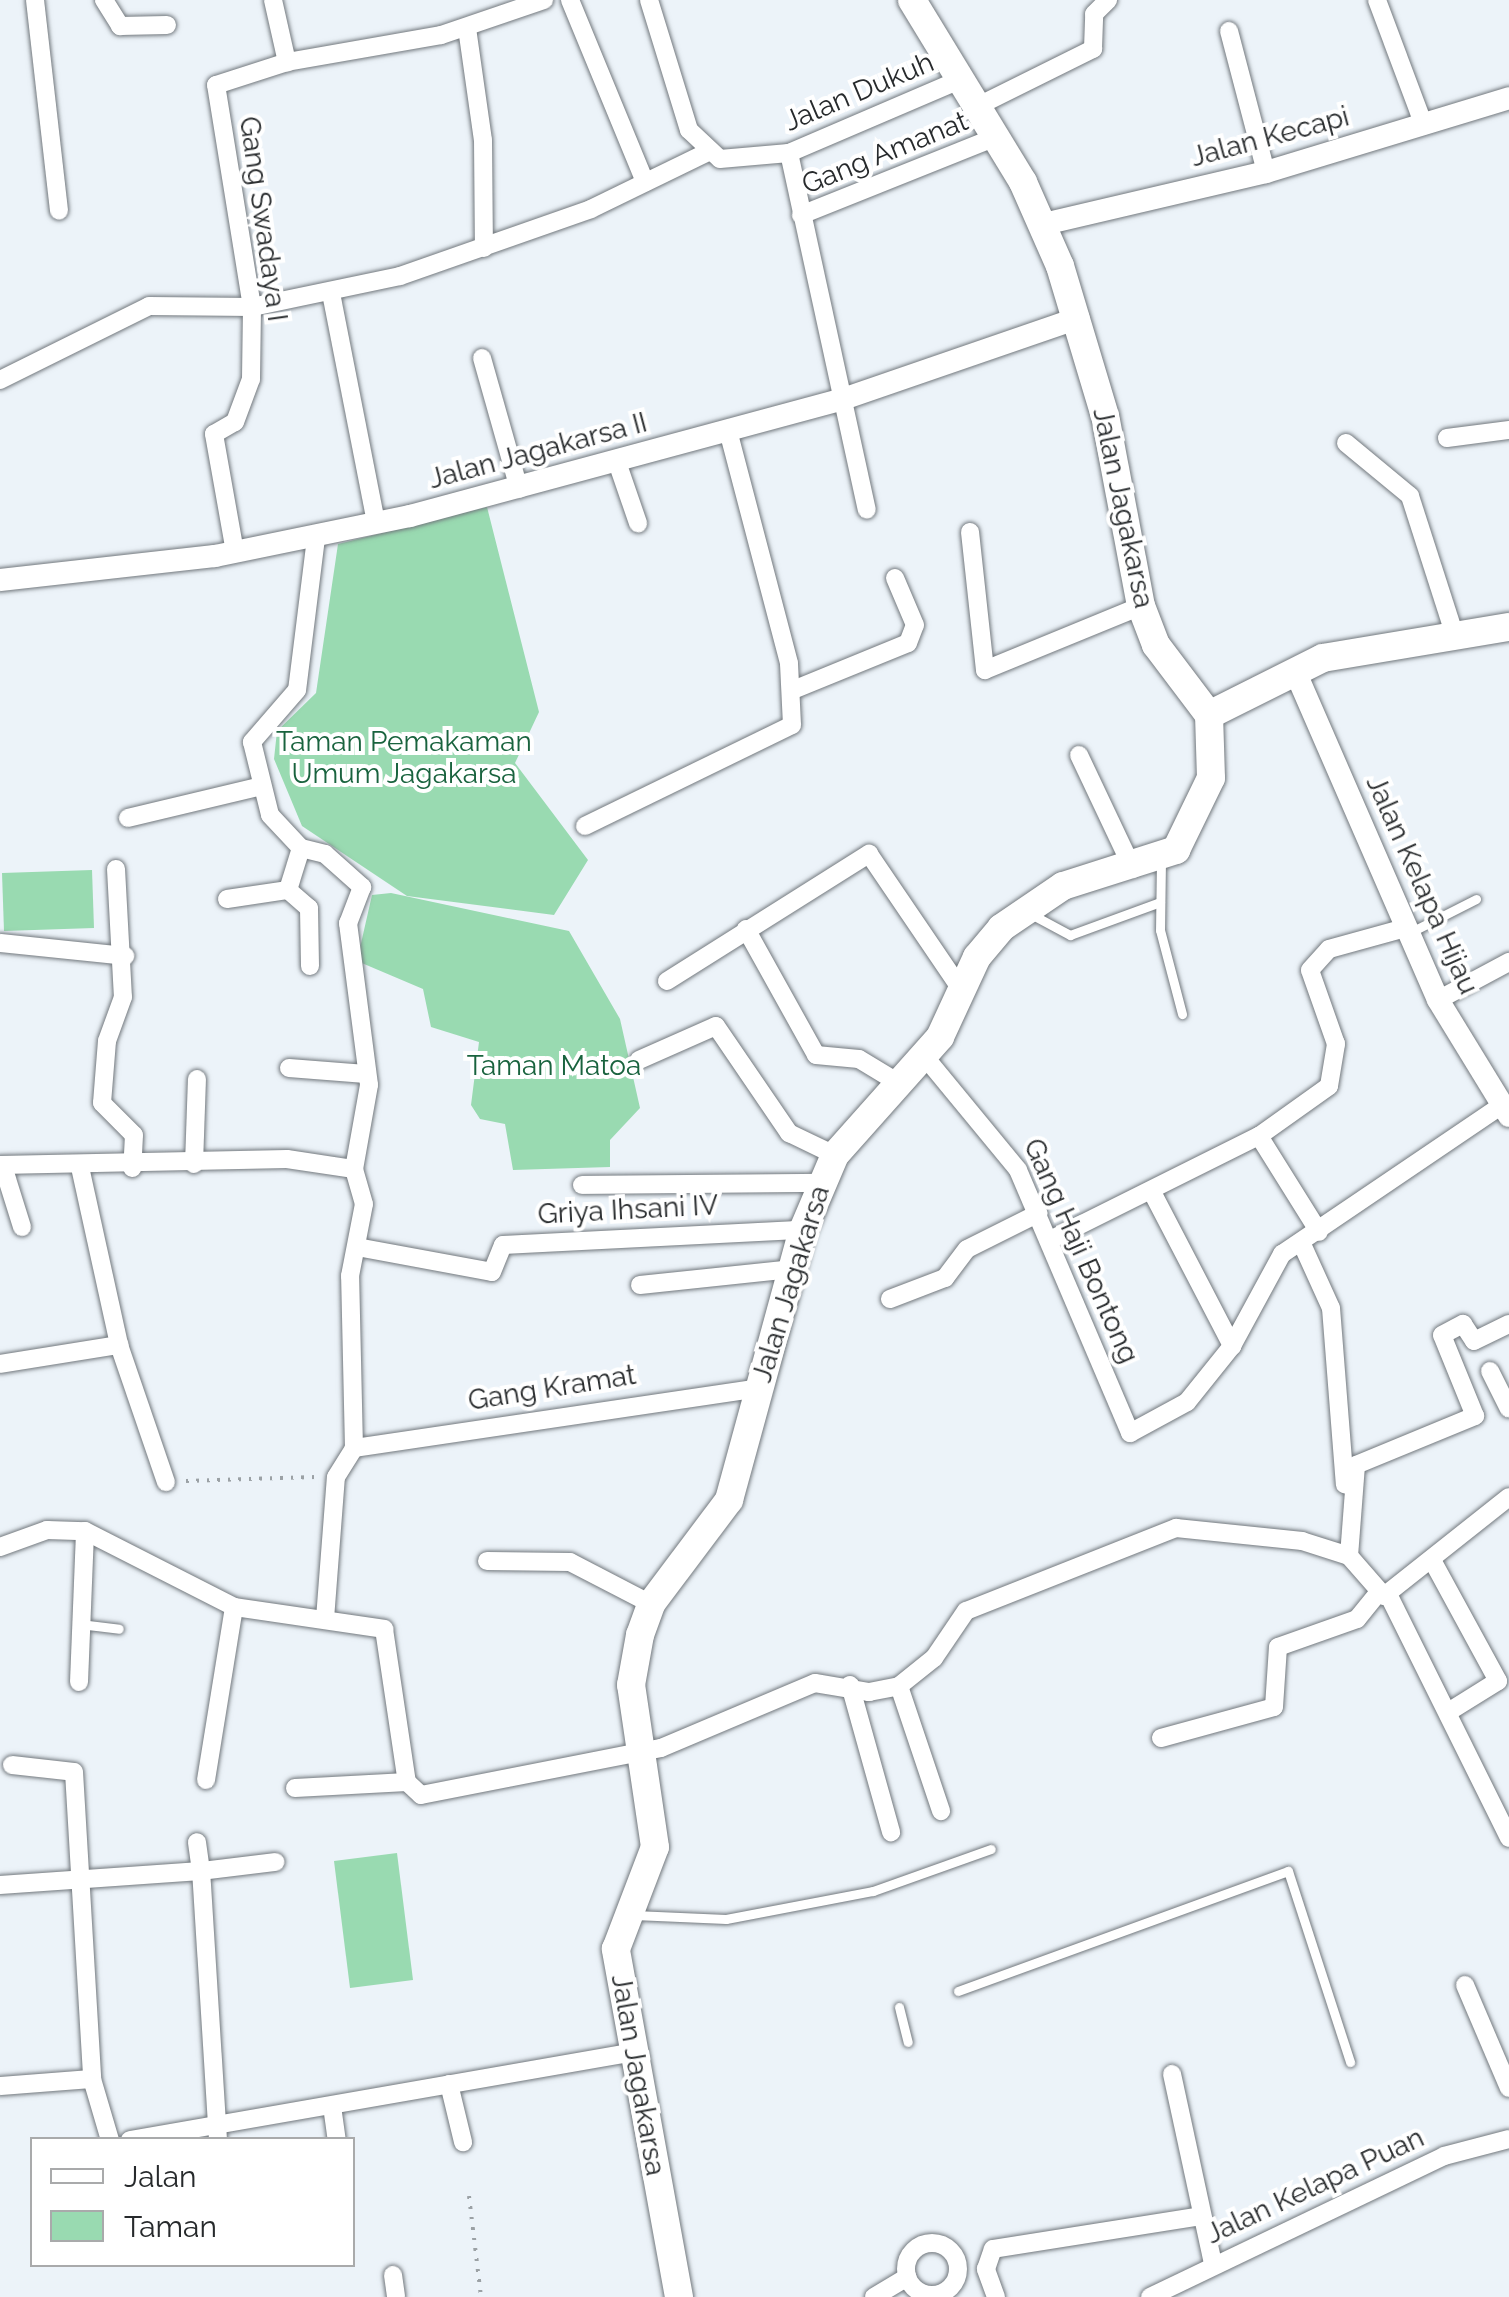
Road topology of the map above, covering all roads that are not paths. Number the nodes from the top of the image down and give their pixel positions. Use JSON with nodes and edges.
{"nodes":[{"id":1,"x":35,"y":0,"type":"edge"},
{"id":2,"x":104,"y":0,"type":"edge"},
{"id":3,"x":273,"y":0,"type":"edge"},
{"id":4,"x":544,"y":0,"type":"edge"},
{"id":5,"x":570,"y":0,"type":"edge"},
{"id":6,"x":649,"y":0,"type":"edge"},
{"id":7,"x":912,"y":0,"type":"edge"},
{"id":8,"x":1108,"y":0,"type":"edge"},
{"id":9,"x":1377,"y":0,"type":"edge"},
{"id":10,"x":167,"y":24,"type":"dead end"},
{"id":11,"x":467,"y":28,"type":"junction"},
{"id":12,"x":1229,"y":31,"type":"dead end"},
{"id":13,"x":287,"y":62,"type":"junction"},
{"id":14,"x":959,"y":80,"type":"junction"},
{"id":15,"x":1509,"y":98,"type":"edge"},
{"id":16,"x":976,"y":106,"type":"junction"},
{"id":17,"x":1424,"y":126,"type":"junction"},
{"id":18,"x":996,"y":138,"type":"junction"},
{"id":19,"x":708,"y":152,"type":"junction"},
{"id":20,"x":789,"y":153,"type":"junction"},
{"id":21,"x":1266,"y":172,"type":"junction"},
{"id":22,"x":645,"y":182,"type":"junction"},
{"id":23,"x":59,"y":211,"type":"dead end"},
{"id":24,"x":801,"y":215,"type":"junction"},
{"id":25,"x":1044,"y":224,"type":"junction"},
{"id":26,"x":484,"y":248,"type":"junction"},
{"id":27,"x":331,"y":292,"type":"junction"},
{"id":28,"x":252,"y":306,"type":"junction"},
{"id":29,"x":1078,"y":318,"type":"junction"},
{"id":30,"x":482,"y":358,"type":"dead end"},
{"id":31,"x":0,"y":380,"type":"edge"},
{"id":32,"x":843,"y":399,"type":"junction"},
{"id":33,"x":728,"y":430,"type":"junction"},
{"id":34,"x":1509,"y":430,"type":"edge"},
{"id":35,"x":1446,"y":438,"type":"dead end"},
{"id":36,"x":1346,"y":443,"type":"dead end"},
{"id":37,"x":616,"y":462,"type":"junction"},
{"id":38,"x":519,"y":489,"type":"junction"},
{"id":39,"x":867,"y":510,"type":"dead end"},
{"id":40,"x":376,"y":523,"type":"junction"},
{"id":41,"x":638,"y":523,"type":"dead end"},
{"id":42,"x":970,"y":532,"type":"dead end"},
{"id":43,"x":316,"y":538,"type":"junction"},
{"id":44,"x":236,"y":552,"type":"junction"},
{"id":45,"x":894,"y":578,"type":"dead end"},
{"id":46,"x":0,"y":580,"type":"edge"},
{"id":47,"x":1141,"y":606,"type":"junction"},
{"id":48,"x":1509,"y":627,"type":"edge"},
{"id":49,"x":1454,"y":636,"type":"junction"},
{"id":50,"x":1295,"y":671,"type":"junction"},
{"id":51,"x":794,"y":690,"type":"junction"},
{"id":52,"x":1208,"y":716,"type":"junction"},
{"id":53,"x":1079,"y":754,"type":"dead end"},
{"id":54,"x":258,"y":787,"type":"junction"},
{"id":55,"x":128,"y":818,"type":"dead end"},
{"id":56,"x":586,"y":826,"type":"dead end"},
{"id":57,"x":301,"y":848,"type":"junction"},
{"id":58,"x":1162,"y":858,"type":"junction"},
{"id":59,"x":1133,"y":868,"type":"junction"},
{"id":60,"x":116,"y":869,"type":"dead end"},
{"id":61,"x":288,"y":890,"type":"junction"},
{"id":62,"x":1476,"y":898,"type":"dead end"},
{"id":63,"x":228,"y":900,"type":"dead end"},
{"id":64,"x":1160,"y":902,"type":"junction"},
{"id":65,"x":1023,"y":910,"type":"junction"},
{"id":66,"x":746,"y":929,"type":"junction"},
{"id":67,"x":1407,"y":930,"type":"junction"},
{"id":68,"x":0,"y":943,"type":"edge"},
{"id":69,"x":126,"y":956,"type":"junction"},
{"id":70,"x":1509,"y":962,"type":"edge"},
{"id":71,"x":310,"y":966,"type":"dead end"},
{"id":72,"x":667,"y":980,"type":"dead end"},
{"id":73,"x":960,"y":988,"type":"junction"},
{"id":74,"x":1438,"y":1000,"type":"junction"},
{"id":75,"x":1182,"y":1014,"type":"dead end"},
{"id":76,"x":926,"y":1057,"type":"junction"},
{"id":77,"x":639,"y":1060,"type":"dead end"},
{"id":78,"x":289,"y":1068,"type":"dead end"},
{"id":79,"x":366,"y":1074,"type":"junction"},
{"id":80,"x":197,"y":1079,"type":"dead end"},
{"id":81,"x":898,"y":1082,"type":"junction"},
{"id":82,"x":1505,"y":1110,"type":"edge"},
{"id":83,"x":1259,"y":1136,"type":"junction"},
{"id":84,"x":835,"y":1155,"type":"junction"},
{"id":85,"x":194,"y":1164,"type":"junction"},
{"id":86,"x":2,"y":1166,"type":"edge"},
{"id":87,"x":80,"y":1168,"type":"junction"},
{"id":88,"x":132,"y":1168,"type":"junction"},
{"id":89,"x":354,"y":1169,"type":"junction"},
{"id":90,"x":820,"y":1183,"type":"junction"},
{"id":91,"x":582,"y":1186,"type":"dead end"},
{"id":92,"x":1152,"y":1192,"type":"junction"},
{"id":93,"x":1039,"y":1214,"type":"junction"},
{"id":94,"x":22,"y":1226,"type":"dead end"},
{"id":95,"x":803,"y":1230,"type":"junction"},
{"id":96,"x":1318,"y":1232,"type":"junction"},
{"id":97,"x":1050,"y":1240,"type":"junction"},
{"id":98,"x":1301,"y":1242,"type":"junction"},
{"id":99,"x":357,"y":1247,"type":"junction"},
{"id":100,"x":792,"y":1269,"type":"junction"},
{"id":101,"x":640,"y":1285,"type":"dead end"},
{"id":102,"x":890,"y":1299,"type":"dead end"},
{"id":103,"x":1509,"y":1324,"type":"edge"},
{"id":104,"x":119,"y":1345,"type":"junction"},
{"id":105,"x":1232,"y":1346,"type":"junction"},
{"id":106,"x":0,"y":1364,"type":"edge"},
{"id":107,"x":1490,"y":1371,"type":"dead end"},
{"id":108,"x":759,"y":1388,"type":"junction"},
{"id":109,"x":1509,"y":1409,"type":"edge"},
{"id":110,"x":354,"y":1448,"type":"junction"},
{"id":111,"x":166,"y":1482,"type":"road end"},
{"id":112,"x":1509,"y":1496,"type":"edge"},
{"id":113,"x":85,"y":1530,"type":"junction"},
{"id":114,"x":0,"y":1548,"type":"edge"},
{"id":115,"x":1349,"y":1556,"type":"junction"},
{"id":116,"x":487,"y":1560,"type":"dead end"},
{"id":117,"x":1432,"y":1560,"type":"junction"},
{"id":118,"x":1383,"y":1593,"type":"junction"},
{"id":119,"x":651,"y":1604,"type":"junction"},
{"id":120,"x":234,"y":1607,"type":"junction"},
{"id":121,"x":326,"y":1619,"type":"junction"},
{"id":122,"x":78,"y":1624,"type":"junction"},
{"id":123,"x":119,"y":1629,"type":"dead end"},
{"id":124,"x":79,"y":1682,"type":"dead end"},
{"id":125,"x":850,"y":1685,"type":"junction"},
{"id":126,"x":899,"y":1686,"type":"junction"},
{"id":127,"x":1450,"y":1711,"type":"junction"},
{"id":128,"x":1162,"y":1738,"type":"dead end"},
{"id":129,"x":641,"y":1753,"type":"junction"},
{"id":130,"x":12,"y":1765,"type":"dead end"},
{"id":131,"x":206,"y":1780,"type":"dead end"},
{"id":132,"x":407,"y":1782,"type":"junction"},
{"id":133,"x":295,"y":1788,"type":"dead end"},
{"id":134,"x":941,"y":1811,"type":"dead end"},
{"id":135,"x":890,"y":1832,"type":"dead end"},
{"id":136,"x":1505,"y":1832,"type":"edge"},
{"id":137,"x":196,"y":1842,"type":"dead end"},
{"id":138,"x":990,"y":1848,"type":"dead end"},
{"id":139,"x":275,"y":1862,"type":"dead end"},
{"id":140,"x":201,"y":1870,"type":"junction"},
{"id":141,"x":79,"y":1880,"type":"junction"},
{"id":142,"x":0,"y":1885,"type":"edge"},
{"id":143,"x":632,"y":1914,"type":"junction"},
{"id":144,"x":1466,"y":1985,"type":"dead end"},
{"id":145,"x":958,"y":1991,"type":"dead end"},
{"id":146,"x":899,"y":2007,"type":"dead end"},
{"id":147,"x":908,"y":2042,"type":"dead end"},
{"id":148,"x":634,"y":2052,"type":"junction"},
{"id":149,"x":1350,"y":2062,"type":"dead end"},
{"id":150,"x":1172,"y":2074,"type":"dead end"},
{"id":151,"x":92,"y":2078,"type":"junction"},
{"id":152,"x":449,"y":2084,"type":"junction"},
{"id":153,"x":0,"y":2086,"type":"edge"},
{"id":154,"x":1509,"y":2088,"type":"edge"},
{"id":155,"x":332,"y":2106,"type":"junction"},
{"id":156,"x":218,"y":2133,"type":"edge"},
{"id":157,"x":109,"y":2137,"type":"edge"},
{"id":158,"x":168,"y":2137,"type":"edge"},
{"id":159,"x":337,"y":2137,"type":"edge"},
{"id":160,"x":1509,"y":2139,"type":"edge"},
{"id":161,"x":463,"y":2142,"type":"dead end"},
{"id":162,"x":1201,"y":2216,"type":"junction"},
{"id":163,"x":1213,"y":2264,"type":"junction"},
{"id":164,"x":393,"y":2275,"type":"dead end"},
{"id":165,"x":907,"y":2277,"type":"dead end"},
{"id":166,"x":396,"y":2297,"type":"edge"},
{"id":167,"x":679,"y":2297,"type":"edge"},
{"id":168,"x":874,"y":2297,"type":"edge"},
{"id":169,"x":996,"y":2297,"type":"edge"},
{"id":170,"x":1150,"y":2297,"type":"edge"}],
"edges":[{"from":1,"to":23,"type":"street"},
{"from":2,"to":10,"type":"street"},
{"from":3,"to":13,"type":"street"},
{"from":4,"to":11,"type":"street"},
{"from":5,"to":22,"type":"street"},
{"from":6,"to":19,"type":"street"},
{"from":7,"to":14,"type":"main road","name":"Jalan Jagakarsa"},
{"from":8,"to":16,"type":"street"},
{"from":9,"to":17,"type":"street"},
{"from":11,"to":13,"type":"street"},
{"from":11,"to":26,"type":"street"},
{"from":12,"to":21,"type":"street"},
{"from":13,"to":28,"type":"street","name":"Gang Swadaya I"},
{"from":14,"to":16,"type":"main road","name":"Jalan Jagakarsa"},
{"from":14,"to":20,"type":"street","name":"Jalan Dukuh"},
{"from":15,"to":17,"type":"street","name":"Jalan Kecapi"},
{"from":16,"to":18,"type":"main road","name":"Jalan Jagakarsa"},
{"from":17,"to":21,"type":"street","name":"Jalan Kecapi"},
{"from":18,"to":24,"type":"street","name":"Gang Amanat"},
{"from":18,"to":25,"type":"main road","name":"Jalan Jagakarsa"},
{"from":19,"to":20,"type":"street","name":"Jalan Dukuh"},
{"from":19,"to":22,"type":"street"},
{"from":20,"to":24,"type":"street"},
{"from":21,"to":25,"type":"street","name":"Jalan Kecapi"},
{"from":22,"to":26,"type":"street"},
{"from":24,"to":32,"type":"street","name":"Gang Amanat"},
{"from":25,"to":29,"type":"main road","name":"Jalan Jagakarsa"},
{"from":26,"to":27,"type":"street"},
{"from":27,"to":28,"type":"street"},
{"from":27,"to":40,"type":"street"},
{"from":28,"to":31,"type":"street"},
{"from":28,"to":44,"type":"street","name":"Gang Swadaya I"},
{"from":29,"to":32,"type":"street","name":"Jalan Jagakarsa II"},
{"from":29,"to":47,"type":"main road","name":"Jalan Jagakarsa"},
{"from":30,"to":38,"type":"street"},
{"from":32,"to":33,"type":"street","name":"Jalan Jagakarsa II"},
{"from":32,"to":39,"type":"street","name":"Gang Amanat"},
{"from":33,"to":37,"type":"street","name":"Jalan Jagakarsa II"},
{"from":33,"to":51,"type":"street"},
{"from":34,"to":35,"type":"street"},
{"from":36,"to":49,"type":"street"},
{"from":37,"to":38,"type":"street","name":"Jalan Jagakarsa II"},
{"from":37,"to":41,"type":"street"},
{"from":38,"to":40,"type":"street","name":"Jalan Jagakarsa II"},
{"from":40,"to":43,"type":"street","name":"Jalan Jagakarsa II"},
{"from":42,"to":47,"type":"street"},
{"from":43,"to":44,"type":"street","name":"Jalan Jagakarsa II"},
{"from":43,"to":54,"type":"street"},
{"from":44,"to":46,"type":"street","name":"Jalan Jagakarsa II"},
{"from":45,"to":51,"type":"street"},
{"from":47,"to":52,"type":"main road","name":"Jalan Jagakarsa"},
{"from":48,"to":49,"type":"main road"},
{"from":49,"to":50,"type":"main road"},
{"from":50,"to":52,"type":"main road"},
{"from":50,"to":67,"type":"street","name":"Jalan Kelapa Hijau"},
{"from":51,"to":56,"type":"street"},
{"from":52,"to":58,"type":"main road","name":"Jalan Jagakarsa"},
{"from":53,"to":59,"type":"street"},
{"from":54,"to":55,"type":"street"},
{"from":54,"to":57,"type":"street"},
{"from":57,"to":61,"type":"street"},
{"from":57,"to":79,"type":"street"},
{"from":58,"to":59,"type":"main road","name":"Jalan Jagakarsa"},
{"from":58,"to":64,"type":"lane"},
{"from":59,"to":65,"type":"main road","name":"Jalan Jagakarsa"},
{"from":60,"to":69,"type":"street"},
{"from":61,"to":63,"type":"street"},
{"from":61,"to":71,"type":"street"},
{"from":62,"to":67,"type":"lane"},
{"from":64,"to":65,"type":"lane"},
{"from":64,"to":75,"type":"lane"},
{"from":65,"to":73,"type":"main road","name":"Jalan Jagakarsa"},
{"from":66,"to":72,"type":"street"},
{"from":66,"to":73,"type":"street"},
{"from":66,"to":81,"type":"street"},
{"from":67,"to":74,"type":"street","name":"Jalan Kelapa Hijau"},
{"from":67,"to":83,"type":"street"},
{"from":68,"to":69,"type":"street"},
{"from":69,"to":88,"type":"street"},
{"from":70,"to":74,"type":"street"},
{"from":73,"to":76,"type":"main road","name":"Jalan Jagakarsa"},
{"from":74,"to":82,"type":"street","name":"Jalan Kelapa Hijau"},
{"from":76,"to":81,"type":"main road","name":"Jalan Jagakarsa"},
{"from":76,"to":93,"type":"street","name":"Gang Haji Bontong"},
{"from":77,"to":84,"type":"street"},
{"from":78,"to":79,"type":"street"},
{"from":79,"to":89,"type":"street"},
{"from":80,"to":85,"type":"street"},
{"from":81,"to":84,"type":"main road","name":"Jalan Jagakarsa"},
{"from":82,"to":96,"type":"street"},
{"from":83,"to":92,"type":"street"},
{"from":83,"to":96,"type":"street"},
{"from":84,"to":90,"type":"main road","name":"Jalan Jagakarsa"},
{"from":85,"to":88,"type":"street"},
{"from":85,"to":89,"type":"street"},
{"from":86,"to":87,"type":"street"},
{"from":86,"to":94,"type":"street"},
{"from":87,"to":88,"type":"street"},
{"from":87,"to":104,"type":"street"},
{"from":89,"to":99,"type":"street"},
{"from":90,"to":91,"type":"street"},
{"from":90,"to":95,"type":"main road","name":"Jalan Jagakarsa"},
{"from":92,"to":97,"type":"street"},
{"from":92,"to":105,"type":"street"},
{"from":93,"to":97,"type":"street","name":"Gang Haji Bontong"},
{"from":93,"to":102,"type":"street"},
{"from":95,"to":99,"type":"street","name":"Griya Ihsani IV"},
{"from":95,"to":100,"type":"main road","name":"Jalan Jagakarsa"},
{"from":96,"to":98,"type":"street"},
{"from":97,"to":105,"type":"street","name":"Gang Haji Bontong"},
{"from":98,"to":105,"type":"street"},
{"from":98,"to":115,"type":"street"},
{"from":99,"to":110,"type":"street"},
{"from":100,"to":101,"type":"street"},
{"from":100,"to":108,"type":"main road","name":"Jalan Jagakarsa"},
{"from":103,"to":115,"type":"street"},
{"from":104,"to":106,"type":"street"},
{"from":104,"to":111,"type":"street"},
{"from":107,"to":109,"type":"street"},
{"from":108,"to":110,"type":"street","name":"Gang Kramat"},
{"from":108,"to":119,"type":"main road","name":"Jalan Jagakarsa"},
{"from":110,"to":121,"type":"street"},
{"from":112,"to":117,"type":"street"},
{"from":113,"to":114,"type":"street"},
{"from":113,"to":120,"type":"street"},
{"from":113,"to":122,"type":"street"},
{"from":115,"to":118,"type":"street"},
{"from":115,"to":126,"type":"street"},
{"from":116,"to":119,"type":"street"},
{"from":117,"to":118,"type":"street"},
{"from":117,"to":127,"type":"street"},
{"from":118,"to":127,"type":"street"},
{"from":118,"to":128,"type":"street"},
{"from":119,"to":129,"type":"main road","name":"Jalan Jagakarsa"},
{"from":120,"to":121,"type":"street"},
{"from":120,"to":131,"type":"street"},
{"from":121,"to":132,"type":"street"},
{"from":122,"to":123,"type":"lane"},
{"from":122,"to":124,"type":"street"},
{"from":125,"to":126,"type":"street"},
{"from":125,"to":129,"type":"street"},
{"from":125,"to":135,"type":"street"},
{"from":126,"to":134,"type":"street"},
{"from":127,"to":136,"type":"street"},
{"from":129,"to":132,"type":"street"},
{"from":129,"to":143,"type":"main road","name":"Jalan Jagakarsa"},
{"from":130,"to":141,"type":"street"},
{"from":132,"to":133,"type":"street"},
{"from":137,"to":140,"type":"street"},
{"from":138,"to":143,"type":"lane"},
{"from":139,"to":140,"type":"street"},
{"from":140,"to":141,"type":"street"},
{"from":140,"to":156,"type":"street"},
{"from":141,"to":142,"type":"street"},
{"from":141,"to":151,"type":"street"},
{"from":143,"to":148,"type":"main road","name":"Jalan Jagakarsa"},
{"from":144,"to":154,"type":"street"},
{"from":145,"to":149,"type":"lane"},
{"from":146,"to":147,"type":"lane"},
{"from":148,"to":152,"type":"street"},
{"from":148,"to":167,"type":"main road","name":"Jalan Jagakarsa"},
{"from":150,"to":162,"type":"street"},
{"from":151,"to":153,"type":"street"},
{"from":151,"to":157,"type":"street"},
{"from":152,"to":155,"type":"street"},
{"from":152,"to":161,"type":"street"},
{"from":155,"to":156,"type":"street"},
{"from":155,"to":159,"type":"street"},
{"from":156,"to":158,"type":"street"},
{"from":160,"to":163,"type":"street","name":"Jalan Kelapa Puan"},
{"from":162,"to":163,"type":"street"},
{"from":162,"to":169,"type":"street"},
{"from":163,"to":170,"type":"street","name":"Jalan Kelapa Puan"},
{"from":164,"to":166,"type":"street"},
{"from":165,"to":168,"type":"street"}]}
